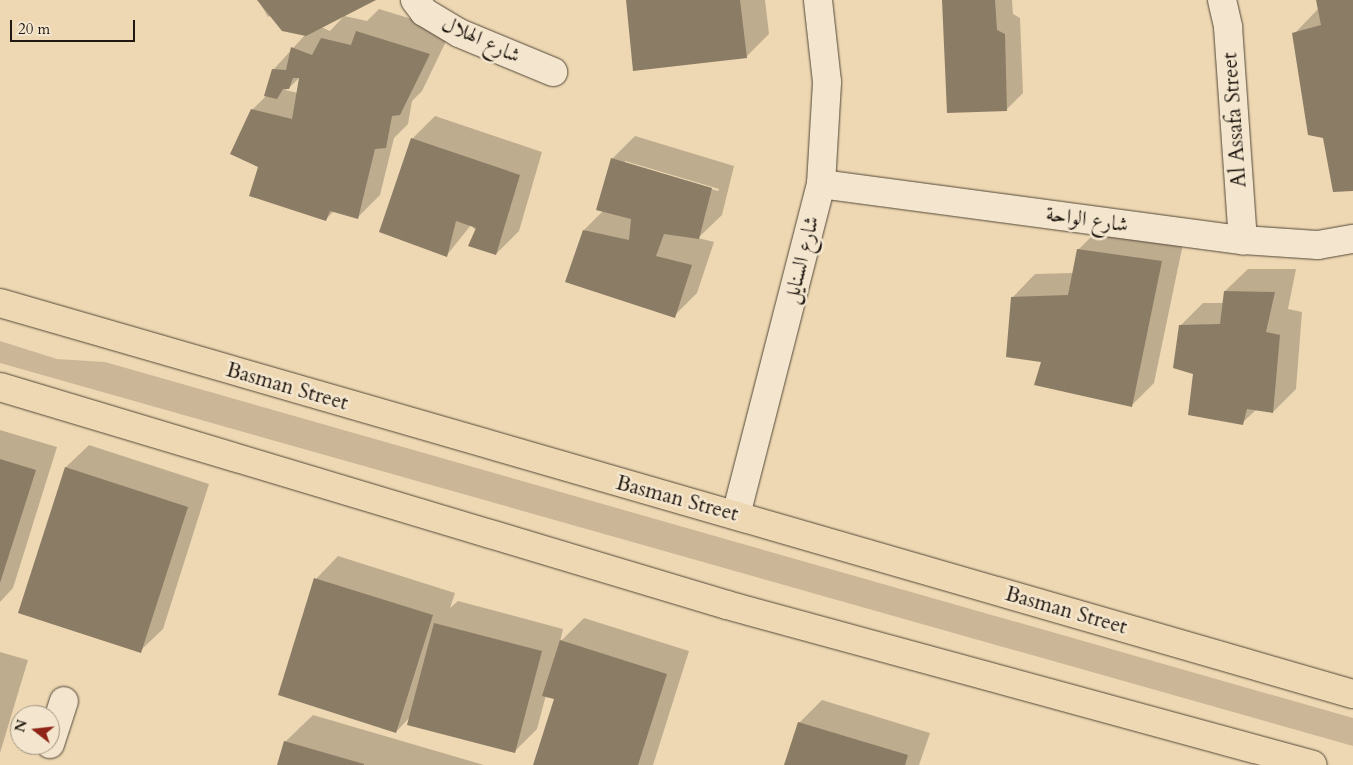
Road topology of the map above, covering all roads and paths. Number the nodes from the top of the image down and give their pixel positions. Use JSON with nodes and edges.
{"nodes":[{"id":1,"x":415,"y":0,"type":"edge"},
{"id":2,"x":818,"y":0,"type":"edge"},
{"id":3,"x":1222,"y":0,"type":"edge"},
{"id":4,"x":553,"y":72,"type":"dead end"},
{"id":5,"x":822,"y":184,"type":"junction"},
{"id":6,"x":1353,"y":239,"type":"edge"},
{"id":7,"x":1243,"y":240,"type":"junction"},
{"id":8,"x":0,"y":303,"type":"edge"},
{"id":9,"x":0,"y":387,"type":"edge"},
{"id":10,"x":736,"y":515,"type":"junction"},
{"id":11,"x":1353,"y":694,"type":"edge"},
{"id":12,"x":64,"y":701,"type":"dead end"},
{"id":13,"x":60,"y":713,"type":"edge"},
{"id":14,"x":1313,"y":765,"type":"edge"}],
"edges":[{"from":1,"to":4,"type":"street","name":"شارع الهلال"},
{"from":2,"to":5,"type":"street","name":"شارع السنايل"},
{"from":3,"to":7,"type":"street","name":"Al Assafa Street"},
{"from":5,"to":7,"type":"street","name":"شارع الواحة"},
{"from":5,"to":10,"type":"street","name":"شارع السنايل"},
{"from":6,"to":7,"type":"street","name":"شارع الواحة"},
{"from":8,"to":10,"type":"main road","name":"Basman Street"},
{"from":9,"to":14,"type":"main road"},
{"from":10,"to":11,"type":"main road","name":"Basman Street"},
{"from":12,"to":13,"type":"street"}]}
